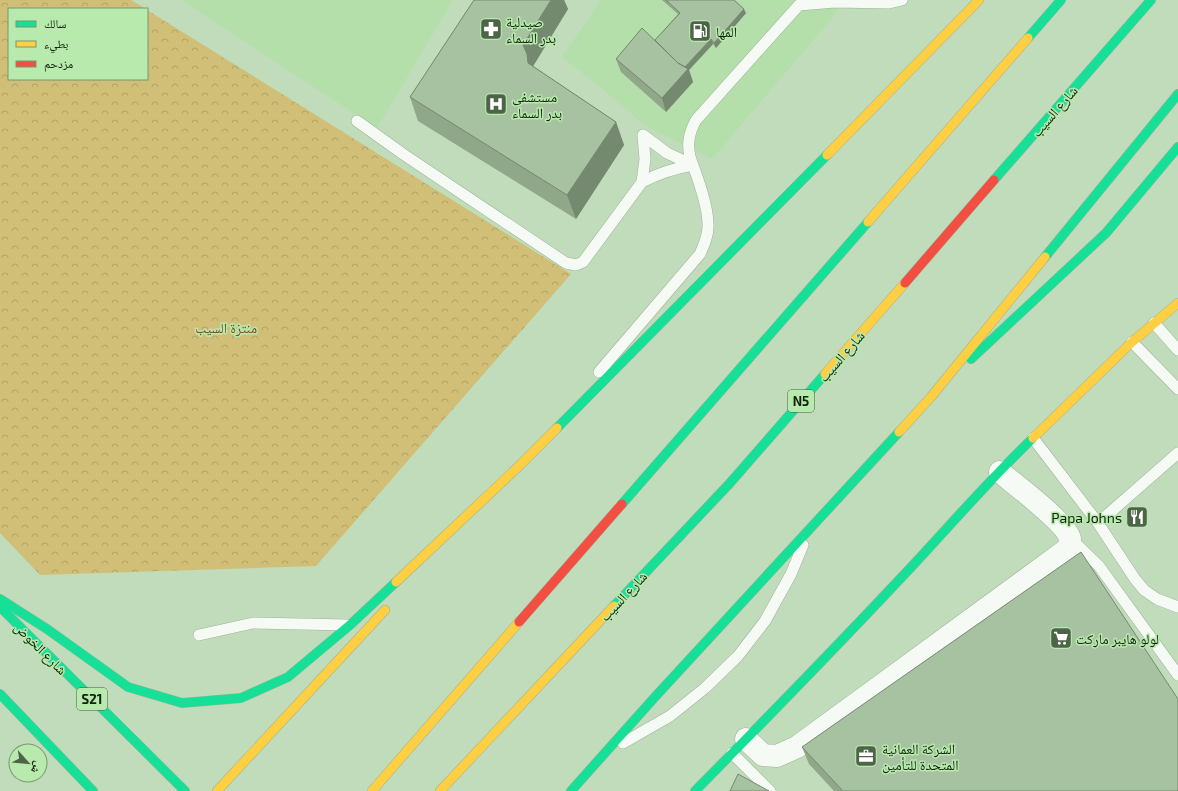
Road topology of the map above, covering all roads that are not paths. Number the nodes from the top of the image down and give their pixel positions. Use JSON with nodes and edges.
{"nodes":[{"id":1,"x":902,"y":0,"type":"edge"},
{"id":2,"x":979,"y":0,"type":"edge"},
{"id":3,"x":1061,"y":0,"type":"edge"},
{"id":4,"x":1151,"y":0,"type":"edge"},
{"id":5,"x":886,"y":1,"type":"edge"},
{"id":6,"x":799,"y":3,"type":"edge"},
{"id":7,"x":1178,"y":94,"type":"edge"},
{"id":8,"x":357,"y":121,"type":"dead end"},
{"id":9,"x":1178,"y":147,"type":"edge"},
{"id":10,"x":693,"y":165,"type":"junction"},
{"id":11,"x":642,"y":182,"type":"junction"},
{"id":12,"x":1178,"y":303,"type":"edge"},
{"id":13,"x":1154,"y":323,"type":"junction"},
{"id":14,"x":1132,"y":342,"type":"junction"},
{"id":15,"x":1178,"y":350,"type":"edge"},
{"id":16,"x":1178,"y":389,"type":"edge"},
{"id":17,"x":931,"y":397,"type":"junction"},
{"id":18,"x":1033,"y":438,"type":"junction"},
{"id":19,"x":1178,"y":453,"type":"edge"},
{"id":20,"x":518,"y":467,"type":"junction"},
{"id":21,"x":1000,"y":472,"type":"junction"},
{"id":22,"x":1098,"y":523,"type":"junction"},
{"id":23,"x":811,"y":526,"type":"junction"},
{"id":24,"x":1070,"y":538,"type":"junction"},
{"id":25,"x":427,"y":565,"type":"dead end"},
{"id":26,"x":0,"y":599,"type":"edge"},
{"id":27,"x":0,"y":606,"type":"edge"},
{"id":28,"x":389,"y":606,"type":"dead end"},
{"id":29,"x":1178,"y":607,"type":"edge"},
{"id":30,"x":350,"y":625,"type":"junction"},
{"id":31,"x":199,"y":635,"type":"dead end"},
{"id":32,"x":1178,"y":675,"type":"edge"},
{"id":33,"x":0,"y":694,"type":"edge"},
{"id":34,"x":739,"y":746,"type":"junction"},
{"id":35,"x":603,"y":754,"type":"junction"},
{"id":36,"x":93,"y":791,"type":"edge"},
{"id":37,"x":185,"y":791,"type":"edge"},
{"id":38,"x":217,"y":791,"type":"edge"},
{"id":39,"x":372,"y":791,"type":"edge"},
{"id":40,"x":440,"y":791,"type":"edge"},
{"id":41,"x":571,"y":791,"type":"edge"},
{"id":42,"x":695,"y":791,"type":"edge"},
{"id":43,"x":770,"y":791,"type":"edge"}],
"edges":[{"from":1,"to":5,"type":"lane"},
{"from":2,"to":20,"type":"main road"},
{"from":3,"to":39,"type":"main road"},
{"from":4,"to":40,"type":"main road","name":"شارع السيب","number":"N5"},
{"from":5,"to":6,"type":"lane"},
{"from":6,"to":10,"type":"lane"},
{"from":7,"to":17,"type":"main road"},
{"from":8,"to":11,"type":"lane"},
{"from":9,"to":17,"type":"main road"},
{"from":10,"to":11,"type":"lane"},
{"from":10,"to":11,"type":"lane"},
{"from":10,"to":20,"type":"lane"},
{"from":12,"to":13,"type":"main road"},
{"from":13,"to":14,"type":"main road"},
{"from":13,"to":15,"type":"lane"},
{"from":14,"to":16,"type":"lane"},
{"from":14,"to":18,"type":"main road"},
{"from":17,"to":23,"type":"main road"},
{"from":18,"to":21,"type":"main road"},
{"from":18,"to":22,"type":"lane"},
{"from":19,"to":22,"type":"lane"},
{"from":20,"to":25,"type":"main road"},
{"from":20,"to":30,"type":"main road"},
{"from":21,"to":24,"type":"street"},
{"from":21,"to":34,"type":"main road"},
{"from":22,"to":29,"type":"lane"},
{"from":23,"to":35,"type":"main road"},
{"from":23,"to":35,"type":"lane"},
{"from":24,"to":32,"type":"lane"},
{"from":24,"to":34,"type":"street"},
{"from":26,"to":30,"type":"main road"},
{"from":27,"to":37,"type":"main road","name":"شارع الخوض","number":"S21"},
{"from":28,"to":38,"type":"main road"},
{"from":30,"to":31,"type":"lane"},
{"from":33,"to":36,"type":"main road"},
{"from":34,"to":42,"type":"main road"},
{"from":34,"to":43,"type":"lane"},
{"from":35,"to":41,"type":"main road"}]}
